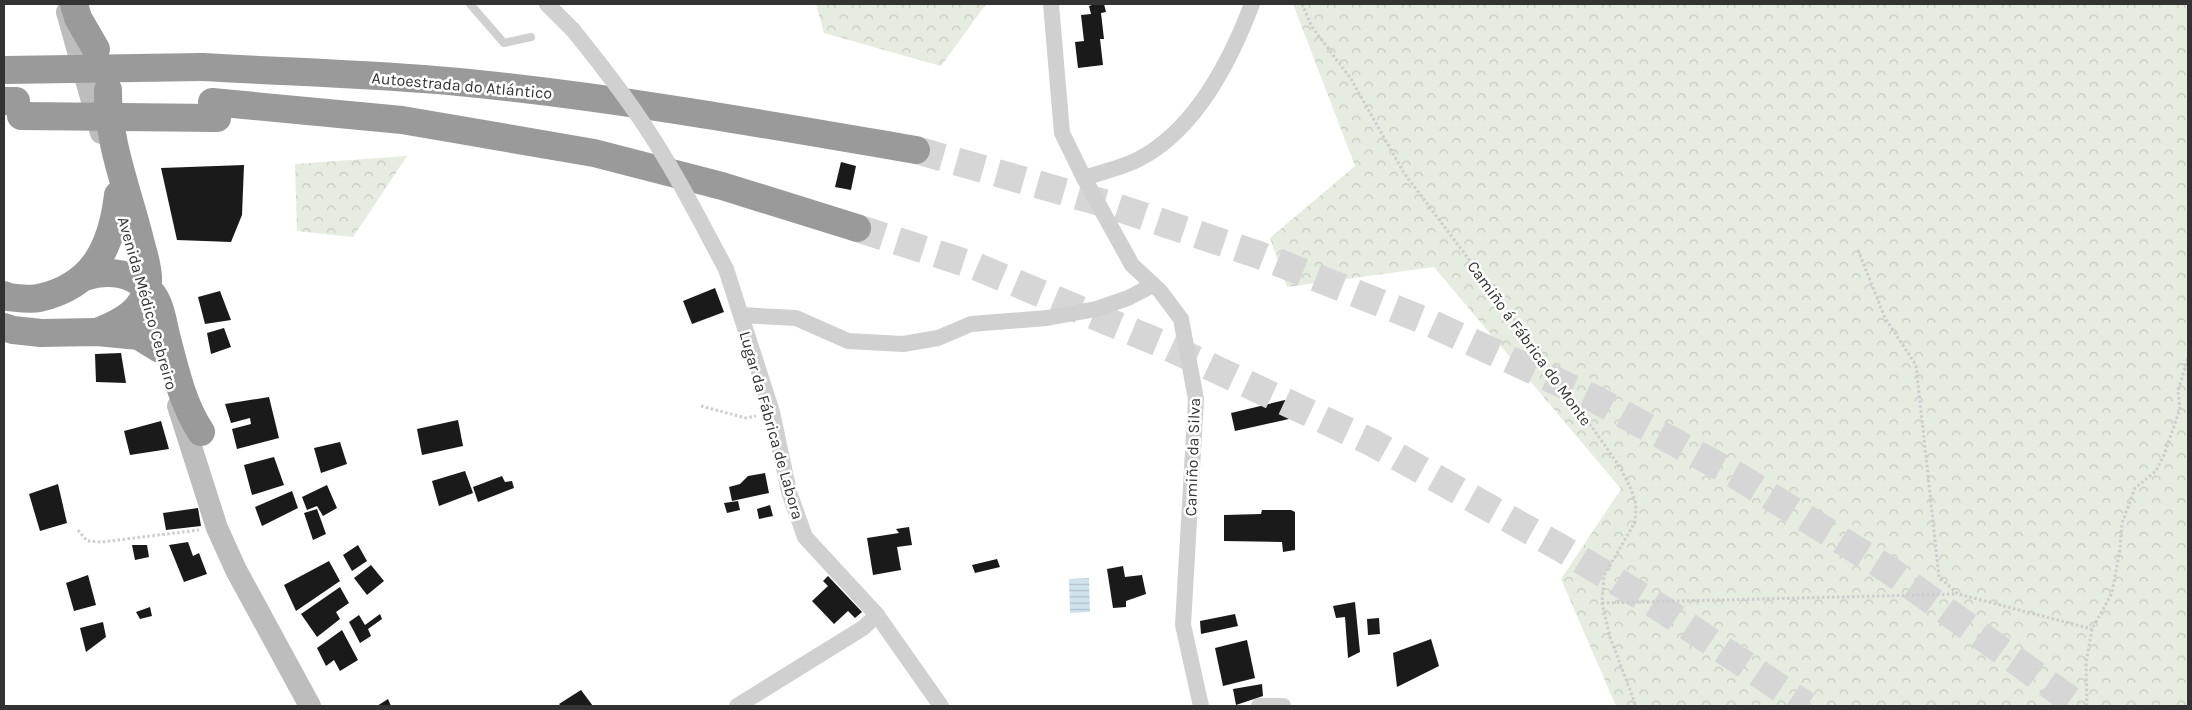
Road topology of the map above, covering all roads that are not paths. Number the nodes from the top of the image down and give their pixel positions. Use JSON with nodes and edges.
{"nodes":[{"id":1,"x":64,"y":4,"type":"edge"},
{"id":2,"x":74,"y":4,"type":"edge"},
{"id":3,"x":84,"y":4,"type":"edge"},
{"id":4,"x":470,"y":4,"type":"edge"},
{"id":5,"x":547,"y":4,"type":"edge"},
{"id":6,"x":1051,"y":4,"type":"edge"},
{"id":7,"x":1252,"y":4,"type":"edge"},
{"id":8,"x":531,"y":37,"type":"dead end"},
{"id":9,"x":96,"y":49,"type":"junction"},
{"id":10,"x":4,"y":62,"type":"edge"},
{"id":11,"x":108,"y":90,"type":"junction"},
{"id":12,"x":11,"y":109,"type":"edge"},
{"id":13,"x":916,"y":150,"type":"tunnel mouth"},
{"id":14,"x":1084,"y":178,"type":"junction"},
{"id":15,"x":118,"y":195,"type":"junction"},
{"id":16,"x":857,"y":228,"type":"tunnel mouth"},
{"id":17,"x":84,"y":277,"type":"junction"},
{"id":18,"x":1153,"y":285,"type":"junction"},
{"id":19,"x":146,"y":289,"type":"junction"},
{"id":20,"x":4,"y":296,"type":"edge"},
{"id":21,"x":740,"y":315,"type":"junction"},
{"id":22,"x":4,"y":326,"type":"edge"},
{"id":23,"x":97,"y":332,"type":"junction"},
{"id":24,"x":160,"y":349,"type":"junction"},
{"id":25,"x":201,"y":432,"type":"junction"},
{"id":26,"x":251,"y":595,"type":"junction"},
{"id":27,"x":877,"y":615,"type":"junction"},
{"id":28,"x":310,"y":706,"type":"edge"},
{"id":29,"x":737,"y":706,"type":"edge"},
{"id":30,"x":941,"y":706,"type":"edge"},
{"id":31,"x":1201,"y":706,"type":"edge"},
{"id":32,"x":1259,"y":706,"type":"edge"},
{"id":33,"x":1283,"y":706,"type":"edge"}],
"edges":[{"from":1,"to":15,"type":"main road","name":"Avenida Médico Cebreiro"},
{"from":2,"to":9,"type":"highway"},
{"from":3,"to":9,"type":"main road","name":"Avenida Médico Cebreiro"},
{"from":4,"to":8,"type":"lane"},
{"from":5,"to":21,"type":"street","name":"Lugar da Fábrica de Labora","bridge":true},
{"from":6,"to":14,"type":"street","name":"Camiño da Silva"},
{"from":7,"to":14,"type":"street"},
{"from":9,"to":11,"type":"main road","name":"Avenida Médico Cebreiro"},
{"from":10,"to":13,"type":"highway","name":"Autoestrada do Atlántico","bridge":true},
{"from":11,"to":19,"type":"highway"},
{"from":11,"to":25,"type":"main road","name":"Avenida Médico Cebreiro"},
{"from":12,"to":16,"type":"highway","bridge":true},
{"from":14,"to":18,"type":"street","name":"Camiño da Silva"},
{"from":15,"to":17,"type":"highway"},
{"from":15,"to":19,"type":"main road","name":"Avenida Médico Cebreiro"},
{"from":17,"to":19,"type":"highway"},
{"from":17,"to":20,"type":"highway"},
{"from":18,"to":21,"type":"street"},
{"from":18,"to":31,"type":"street","name":"Camiño da Silva"},
{"from":19,"to":23,"type":"highway"},
{"from":19,"to":24,"type":"main road","name":"Avenida Médico Cebreiro"},
{"from":19,"to":25,"type":"highway"},
{"from":21,"to":27,"type":"street","name":"Lugar da Fábrica de Labora"},
{"from":22,"to":23,"type":"highway"},
{"from":23,"to":24,"type":"highway"},
{"from":24,"to":26,"type":"main road","name":"Avenida Médico Cebreiro"},
{"from":25,"to":26,"type":"main road","name":"Avenida Médico Cebreiro"},
{"from":26,"to":28,"type":"main road","name":"Avenida Médico Cebreiro"},
{"from":27,"to":29,"type":"street"},
{"from":27,"to":30,"type":"street","name":"Lugar da Fábrica de Labora"},
{"from":32,"to":33,"type":"street"}]}
